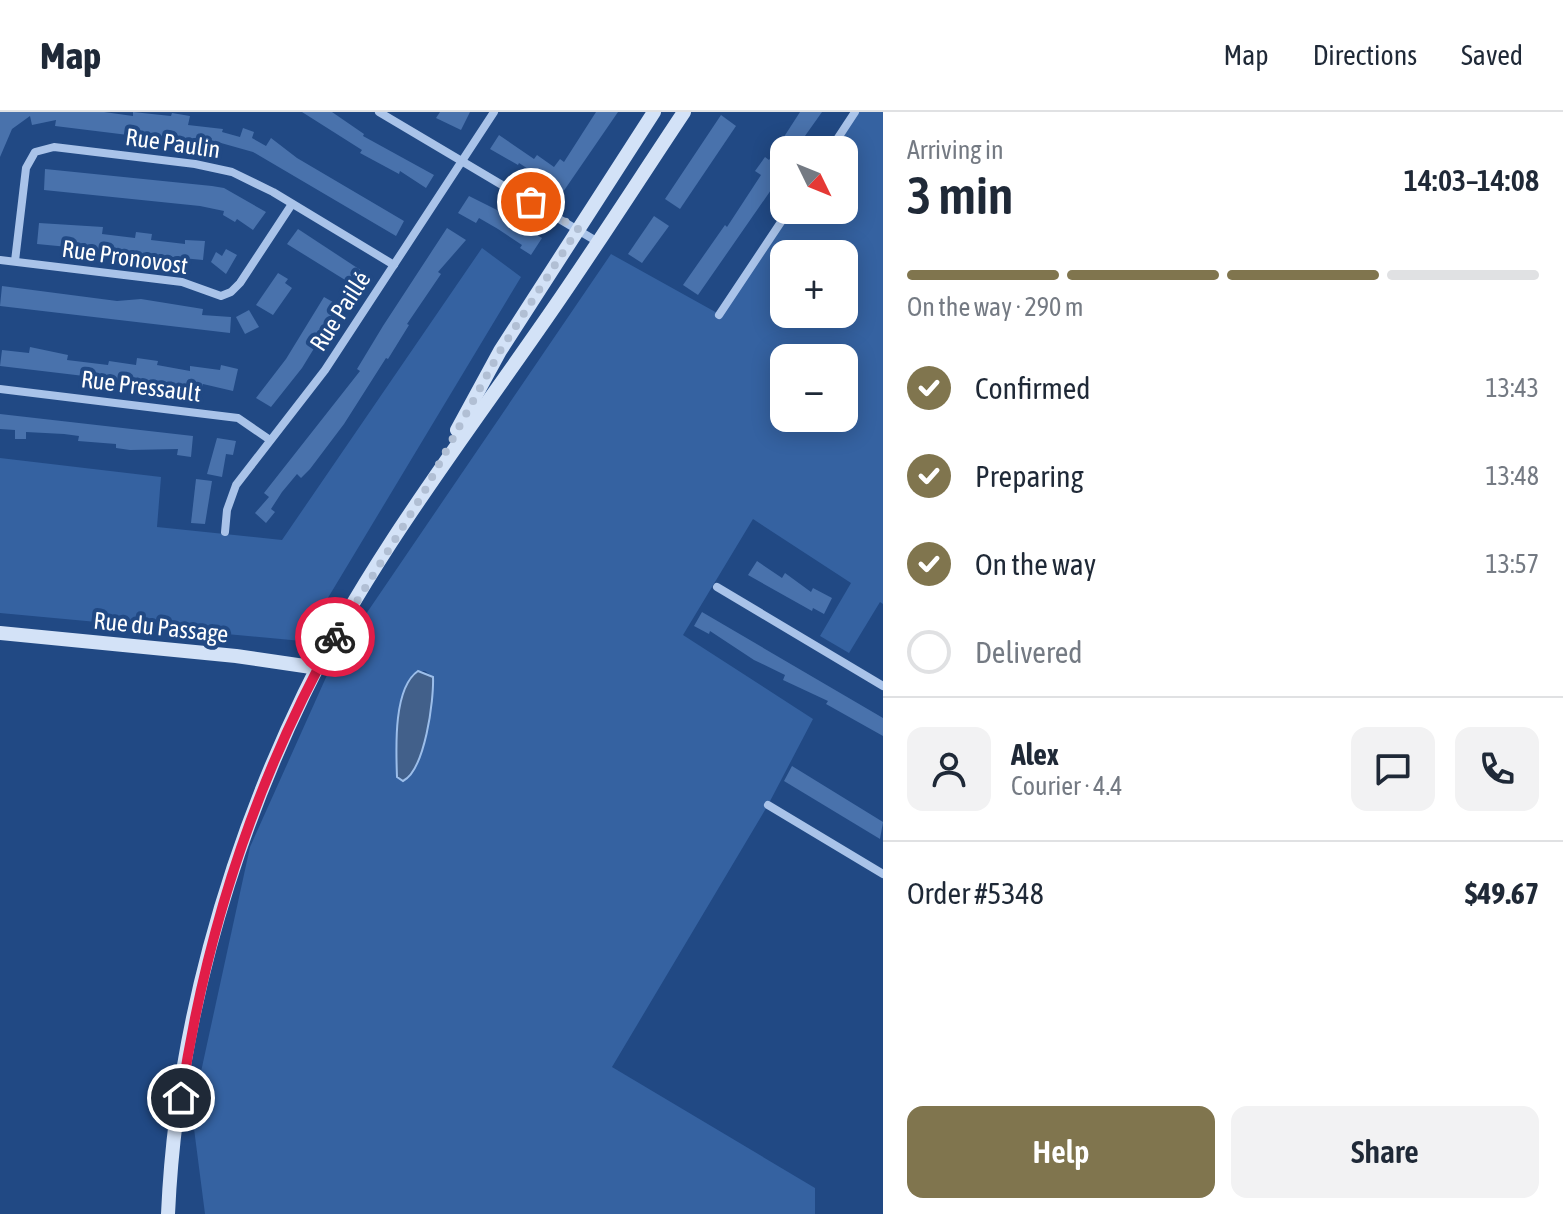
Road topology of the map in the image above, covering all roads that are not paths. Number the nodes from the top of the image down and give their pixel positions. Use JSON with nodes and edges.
{"nodes":[{"id":1,"x":379,"y":112,"type":"edge"},
{"id":2,"x":494,"y":112,"type":"edge"},
{"id":3,"x":654,"y":112,"type":"edge"},
{"id":4,"x":684,"y":112,"type":"edge"},
{"id":5,"x":855,"y":112,"type":"edge"},
{"id":6,"x":839,"y":136,"type":"edge"},
{"id":7,"x":461,"y":162,"type":"junction"},
{"id":8,"x":292,"y":204,"type":"junction"},
{"id":9,"x":780,"y":224,"type":"edge"},
{"id":10,"x":578,"y":229,"type":"junction"},
{"id":11,"x":598,"y":242,"type":"junction"},
{"id":12,"x":0,"y":260,"type":"edge"},
{"id":13,"x":15,"y":261,"type":"junction"},
{"id":14,"x":394,"y":265,"type":"junction"},
{"id":15,"x":719,"y":315,"type":"dead end"},
{"id":16,"x":0,"y":389,"type":"edge"},
{"id":17,"x":270,"y":440,"type":"junction"},
{"id":18,"x":423,"y":494,"type":"junction"},
{"id":19,"x":225,"y":532,"type":"dead end"},
{"id":20,"x":717,"y":587,"type":"dead end"},
{"id":21,"x":0,"y":633,"type":"edge"},
{"id":22,"x":318,"y":668,"type":"junction"},
{"id":23,"x":883,"y":686,"type":"edge"},
{"id":24,"x":768,"y":805,"type":"dead end"},
{"id":25,"x":883,"y":874,"type":"edge"},
{"id":26,"x":168,"y":1214,"type":"edge"}],
"edges":[{"from":1,"to":7,"type":"street"},
{"from":2,"to":7,"type":"street","name":"Rue Paillé"},
{"from":3,"to":10,"type":"main road"},
{"from":4,"to":11,"type":"main road"},
{"from":5,"to":6,"type":"street"},
{"from":7,"to":10,"type":"street"},
{"from":7,"to":14,"type":"street","name":"Rue Paillé"},
{"from":8,"to":13,"type":"street","name":"Rue Pronovost"},
{"from":8,"to":13,"type":"street","name":"Rue Paulin"},
{"from":8,"to":14,"type":"street","name":"Rue Paulin"},
{"from":9,"to":15,"type":"street"},
{"from":10,"to":11,"type":"street"},
{"from":10,"to":18,"type":"main road"},
{"from":11,"to":18,"type":"main road"},
{"from":12,"to":13,"type":"street","name":"Rue Pronovost"},
{"from":14,"to":17,"type":"street","name":"Rue Paillé"},
{"from":16,"to":17,"type":"street","name":"Rue Pressault"},
{"from":17,"to":19,"type":"street","name":"Rue Paillé"},
{"from":18,"to":22,"type":"main road"},
{"from":20,"to":23,"type":"street"},
{"from":21,"to":22,"type":"main road","name":"Rue du Passage"},
{"from":22,"to":26,"type":"main road"},
{"from":24,"to":25,"type":"street"}]}
